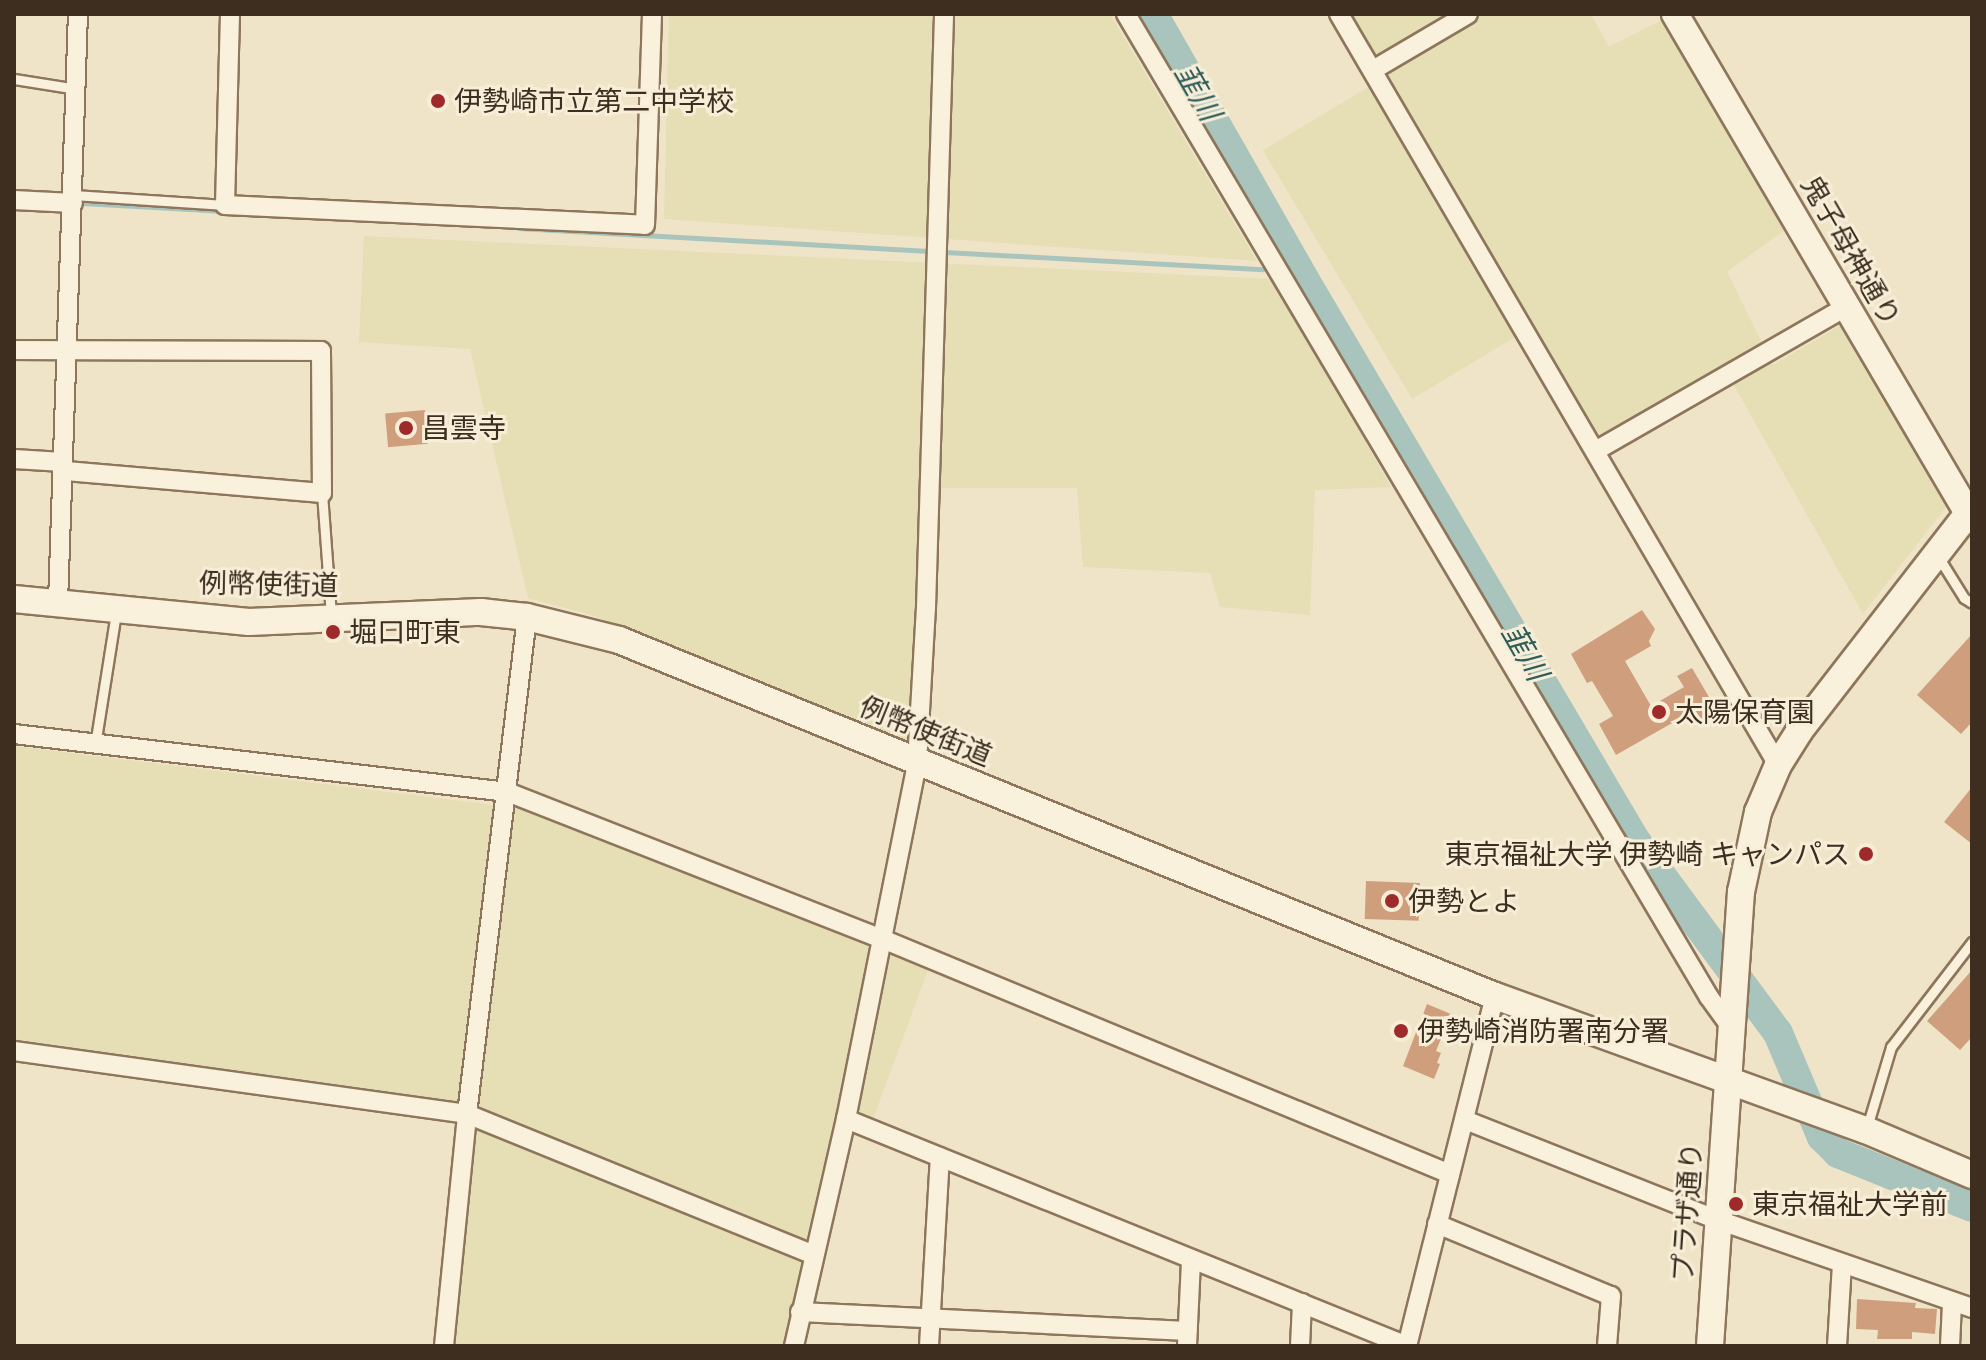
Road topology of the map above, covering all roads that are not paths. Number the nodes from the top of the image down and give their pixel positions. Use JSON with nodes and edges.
{"nodes":[{"id":1,"x":78,"y":14,"type":"edge"},
{"id":2,"x":230,"y":14,"type":"edge"},
{"id":3,"x":652,"y":14,"type":"edge"},
{"id":4,"x":944,"y":14,"type":"edge"},
{"id":5,"x":1126,"y":14,"type":"edge"},
{"id":6,"x":1339,"y":14,"type":"edge"},
{"id":7,"x":1468,"y":14,"type":"edge"},
{"id":8,"x":1675,"y":14,"type":"edge"},
{"id":9,"x":1373,"y":70,"type":"junction"},
{"id":10,"x":14,"y":79,"type":"edge"},
{"id":11,"x":77,"y":89,"type":"junction"},
{"id":12,"x":74,"y":199,"type":"junction"},
{"id":13,"x":14,"y":200,"type":"edge"},
{"id":14,"x":225,"y":205,"type":"junction"},
{"id":15,"x":1846,"y":307,"type":"junction"},
{"id":16,"x":14,"y":350,"type":"edge"},
{"id":17,"x":69,"y":352,"type":"junction"},
{"id":18,"x":1597,"y":450,"type":"junction"},
{"id":19,"x":14,"y":459,"type":"edge"},
{"id":20,"x":63,"y":466,"type":"junction"},
{"id":21,"x":322,"y":493,"type":"junction"},
{"id":22,"x":1971,"y":514,"type":"edge"},
{"id":23,"x":1937,"y":553,"type":"junction"},
{"id":24,"x":14,"y":599,"type":"edge"},
{"id":25,"x":58,"y":603,"type":"junction"},
{"id":26,"x":1972,"y":603,"type":"edge"},
{"id":27,"x":117,"y":608,"type":"junction"},
{"id":28,"x":527,"y":617,"type":"junction"},
{"id":29,"x":332,"y":619,"type":"junction"},
{"id":30,"x":14,"y":734,"type":"edge"},
{"id":31,"x":95,"y":745,"type":"junction"},
{"id":32,"x":917,"y":763,"type":"junction"},
{"id":33,"x":1778,"y":765,"type":"junction"},
{"id":34,"x":507,"y":792,"type":"junction"},
{"id":35,"x":880,"y":938,"type":"junction"},
{"id":36,"x":1972,"y":942,"type":"edge"},
{"id":37,"x":1495,"y":996,"type":"junction"},
{"id":38,"x":1733,"y":1030,"type":"junction"},
{"id":39,"x":14,"y":1051,"type":"edge"},
{"id":40,"x":1729,"y":1083,"type":"junction"},
{"id":41,"x":467,"y":1114,"type":"junction"},
{"id":42,"x":846,"y":1119,"type":"junction"},
{"id":43,"x":1465,"y":1120,"type":"junction"},
{"id":44,"x":1854,"y":1126,"type":"junction"},
{"id":45,"x":940,"y":1157,"type":"junction"},
{"id":46,"x":1450,"y":1174,"type":"junction"},
{"id":47,"x":1972,"y":1175,"type":"edge"},
{"id":48,"x":1718,"y":1220,"type":"junction"},
{"id":49,"x":1437,"y":1224,"type":"junction"},
{"id":50,"x":812,"y":1254,"type":"junction"},
{"id":51,"x":1191,"y":1260,"type":"junction"},
{"id":52,"x":1842,"y":1264,"type":"junction"},
{"id":53,"x":1302,"y":1303,"type":"junction"},
{"id":54,"x":1952,"y":1303,"type":"junction"},
{"id":55,"x":1972,"y":1308,"type":"edge"},
{"id":56,"x":800,"y":1312,"type":"junction"},
{"id":57,"x":930,"y":1318,"type":"junction"},
{"id":58,"x":1187,"y":1338,"type":"edge"},
{"id":59,"x":444,"y":1346,"type":"edge"},
{"id":60,"x":794,"y":1346,"type":"edge"},
{"id":61,"x":929,"y":1346,"type":"edge"},
{"id":62,"x":1300,"y":1346,"type":"edge"},
{"id":63,"x":1407,"y":1346,"type":"edge"},
{"id":64,"x":1607,"y":1346,"type":"edge"},
{"id":65,"x":1710,"y":1346,"type":"edge"},
{"id":66,"x":1837,"y":1346,"type":"edge"},
{"id":67,"x":1950,"y":1346,"type":"edge"}],
"edges":[{"from":1,"to":11,"type":"street"},
{"from":2,"to":14,"type":"street"},
{"from":3,"to":14,"type":"street"},
{"from":4,"to":32,"type":"street"},
{"from":5,"to":38,"type":"street"},
{"from":6,"to":9,"type":"street"},
{"from":7,"to":9,"type":"street"},
{"from":8,"to":15,"type":"main road","name":"鬼子母神通り"},
{"from":9,"to":18,"type":"street"},
{"from":10,"to":11,"type":"lane"},
{"from":11,"to":12,"type":"street"},
{"from":12,"to":13,"type":"street"},
{"from":12,"to":14,"type":"lane"},
{"from":12,"to":17,"type":"street"},
{"from":15,"to":18,"type":"street"},
{"from":15,"to":22,"type":"main road","name":"鬼子母神通り"},
{"from":16,"to":17,"type":"street"},
{"from":17,"to":20,"type":"street"},
{"from":17,"to":21,"type":"street"},
{"from":18,"to":33,"type":"street"},
{"from":19,"to":20,"type":"street"},
{"from":20,"to":21,"type":"street"},
{"from":20,"to":25,"type":"street"},
{"from":21,"to":29,"type":"lane"},
{"from":22,"to":23,"type":"main road","name":"プラザ通り"},
{"from":23,"to":26,"type":"lane"},
{"from":23,"to":33,"type":"main road","name":"プラザ通り"},
{"from":24,"to":25,"type":"main road","name":"例幣使街道"},
{"from":25,"to":27,"type":"main road","name":"例幣使街道"},
{"from":27,"to":29,"type":"main road","name":"例幣使街道"},
{"from":27,"to":31,"type":"lane"},
{"from":28,"to":29,"type":"main road","name":"例幣使街道"},
{"from":28,"to":32,"type":"main road","name":"例幣使街道"},
{"from":28,"to":34,"type":"street"},
{"from":30,"to":31,"type":"street"},
{"from":31,"to":34,"type":"street"},
{"from":32,"to":35,"type":"street"},
{"from":32,"to":37,"type":"main road","name":"例幣使街道"},
{"from":33,"to":38,"type":"main road","name":"プラザ通り"},
{"from":34,"to":35,"type":"street"},
{"from":34,"to":41,"type":"street"},
{"from":35,"to":42,"type":"street"},
{"from":35,"to":46,"type":"street"},
{"from":36,"to":44,"type":"lane"},
{"from":37,"to":40,"type":"main road","name":"例幣使街道"},
{"from":37,"to":43,"type":"street"},
{"from":38,"to":40,"type":"main road","name":"プラザ通り"},
{"from":39,"to":41,"type":"street"},
{"from":40,"to":44,"type":"main road","name":"例幣使街道"},
{"from":40,"to":48,"type":"main road","name":"プラザ通り"},
{"from":41,"to":50,"type":"street"},
{"from":41,"to":59,"type":"street"},
{"from":42,"to":45,"type":"street"},
{"from":42,"to":50,"type":"street"},
{"from":43,"to":46,"type":"street"},
{"from":43,"to":48,"type":"street"},
{"from":44,"to":47,"type":"main road"},
{"from":45,"to":51,"type":"street"},
{"from":45,"to":57,"type":"street"},
{"from":46,"to":49,"type":"street"},
{"from":48,"to":52,"type":"street"},
{"from":48,"to":65,"type":"main road","name":"プラザ通り"},
{"from":49,"to":63,"type":"street"},
{"from":49,"to":64,"type":"street"},
{"from":50,"to":56,"type":"street"},
{"from":51,"to":53,"type":"street"},
{"from":51,"to":58,"type":"street"},
{"from":52,"to":54,"type":"street"},
{"from":52,"to":66,"type":"street"},
{"from":53,"to":62,"type":"street"},
{"from":53,"to":63,"type":"street"},
{"from":54,"to":55,"type":"street"},
{"from":54,"to":67,"type":"street"},
{"from":56,"to":57,"type":"street"},
{"from":56,"to":60,"type":"street"},
{"from":57,"to":58,"type":"street"},
{"from":57,"to":61,"type":"street"}]}
